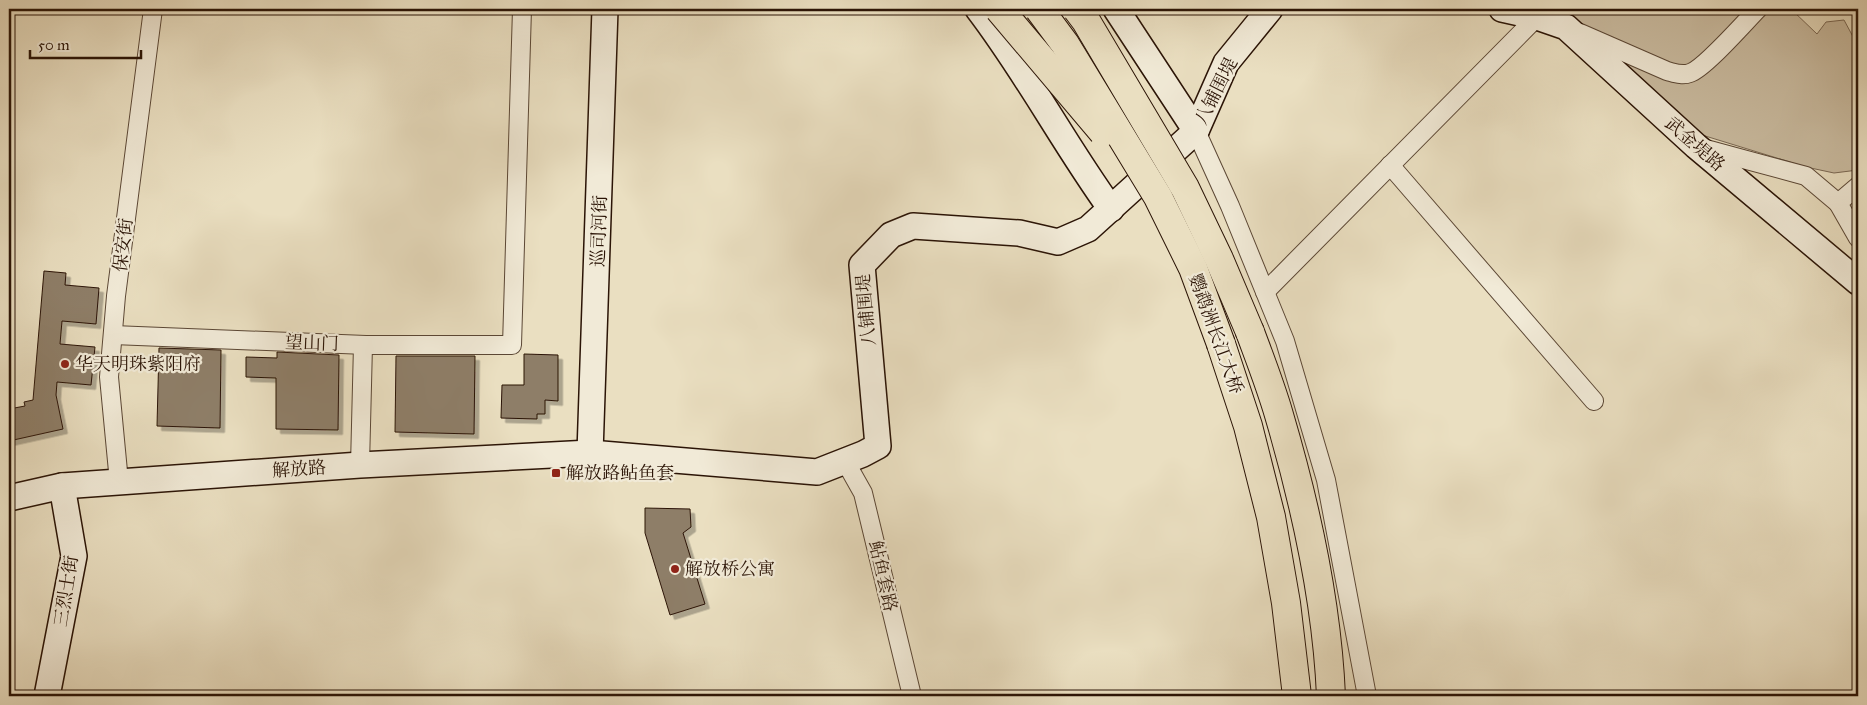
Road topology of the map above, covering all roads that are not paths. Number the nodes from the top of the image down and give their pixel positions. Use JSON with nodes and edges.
{"nodes":[{"id":1,"x":153,"y":9,"type":"edge"},
{"id":2,"x":522,"y":9,"type":"edge"},
{"id":3,"x":605,"y":9,"type":"edge"},
{"id":4,"x":978,"y":9,"type":"edge"},
{"id":5,"x":998,"y":9,"type":"edge"},
{"id":6,"x":1039,"y":9,"type":"edge"},
{"id":7,"x":1077,"y":9,"type":"edge"},
{"id":8,"x":1096,"y":9,"type":"edge"},
{"id":9,"x":1116,"y":9,"type":"edge"},
{"id":10,"x":1270,"y":9,"type":"edge"},
{"id":11,"x":1502,"y":9,"type":"edge"},
{"id":12,"x":1758,"y":9,"type":"edge"},
{"id":13,"x":1538,"y":13,"type":"edge"},
{"id":14,"x":1566,"y":27,"type":"junction"},
{"id":15,"x":1196,"y":131,"type":"junction"},
{"id":16,"x":1696,"y":146,"type":"junction"},
{"id":17,"x":1169,"y":159,"type":"junction"},
{"id":18,"x":1390,"y":164,"type":"junction"},
{"id":19,"x":1858,"y":186,"type":"edge"},
{"id":20,"x":1158,"y":197,"type":"junction"},
{"id":21,"x":1838,"y":203,"type":"junction"},
{"id":22,"x":1111,"y":209,"type":"junction"},
{"id":23,"x":1858,"y":238,"type":"edge"},
{"id":24,"x":1858,"y":282,"type":"edge"},
{"id":25,"x":1265,"y":292,"type":"junction"},
{"id":26,"x":113,"y":335,"type":"junction"},
{"id":27,"x":362,"y":345,"type":"junction"},
{"id":28,"x":1594,"y":401,"type":"dead end"},
{"id":29,"x":590,"y":453,"type":"junction"},
{"id":30,"x":845,"y":461,"type":"junction"},
{"id":31,"x":360,"y":465,"type":"junction"},
{"id":32,"x":119,"y":482,"type":"junction"},
{"id":33,"x":62,"y":486,"type":"junction"},
{"id":34,"x":9,"y":498,"type":"edge"},
{"id":35,"x":47,"y":696,"type":"edge"},
{"id":36,"x":912,"y":696,"type":"edge"},
{"id":37,"x":1296,"y":696,"type":"edge"},
{"id":38,"x":1331,"y":696,"type":"edge"},
{"id":39,"x":1367,"y":696,"type":"edge"}],
"edges":[{"from":1,"to":26,"type":"street","name":"保安街"},
{"from":2,"to":27,"type":"street","name":"望山门"},
{"from":3,"to":29,"type":"street","name":"巡司河街"},
{"from":4,"to":22,"type":"street"},
{"from":5,"to":20,"type":"highway","bridge":true},
{"from":6,"to":20,"type":"highway","name":"鹦鹉洲长江大桥","bridge":true},
{"from":7,"to":17,"type":"highway","name":"鹦鹉洲长江大桥","bridge":true},
{"from":8,"to":17,"type":"highway","bridge":true},
{"from":9,"to":15,"type":"street"},
{"from":10,"to":15,"type":"street","name":"八铺围堤"},
{"from":11,"to":13,"type":"street"},
{"from":12,"to":14,"type":"street"},
{"from":13,"to":14,"type":"street","name":"武金堤路"},
{"from":13,"to":18,"type":"street"},
{"from":14,"to":16,"type":"street","name":"武金堤路"},
{"from":15,"to":22,"type":"street","name":"八铺围堤"},
{"from":15,"to":25,"type":"street"},
{"from":16,"to":21,"type":"street"},
{"from":16,"to":24,"type":"street","name":"武金堤路"},
{"from":17,"to":38,"type":"highway","name":"鹦鹉洲长江大桥","bridge":true},
{"from":18,"to":25,"type":"street"},
{"from":18,"to":28,"type":"street"},
{"from":19,"to":21,"type":"street"},
{"from":20,"to":37,"type":"highway","name":"鹦鹉洲长江大桥","bridge":true},
{"from":21,"to":23,"type":"street"},
{"from":22,"to":30,"type":"street","name":"八铺围堤"},
{"from":25,"to":39,"type":"street"},
{"from":26,"to":27,"type":"street","name":"望山门"},
{"from":26,"to":32,"type":"street","name":"保安街"},
{"from":27,"to":31,"type":"street"},
{"from":29,"to":30,"type":"street","name":"八铺围堤"},
{"from":29,"to":31,"type":"street","name":"解放路"},
{"from":30,"to":36,"type":"street","name":"鲇鱼套路"},
{"from":31,"to":32,"type":"street","name":"解放路"},
{"from":32,"to":33,"type":"street","name":"解放路"},
{"from":33,"to":34,"type":"street","name":"解放路"},
{"from":33,"to":35,"type":"street","name":"三烈士街"}]}
